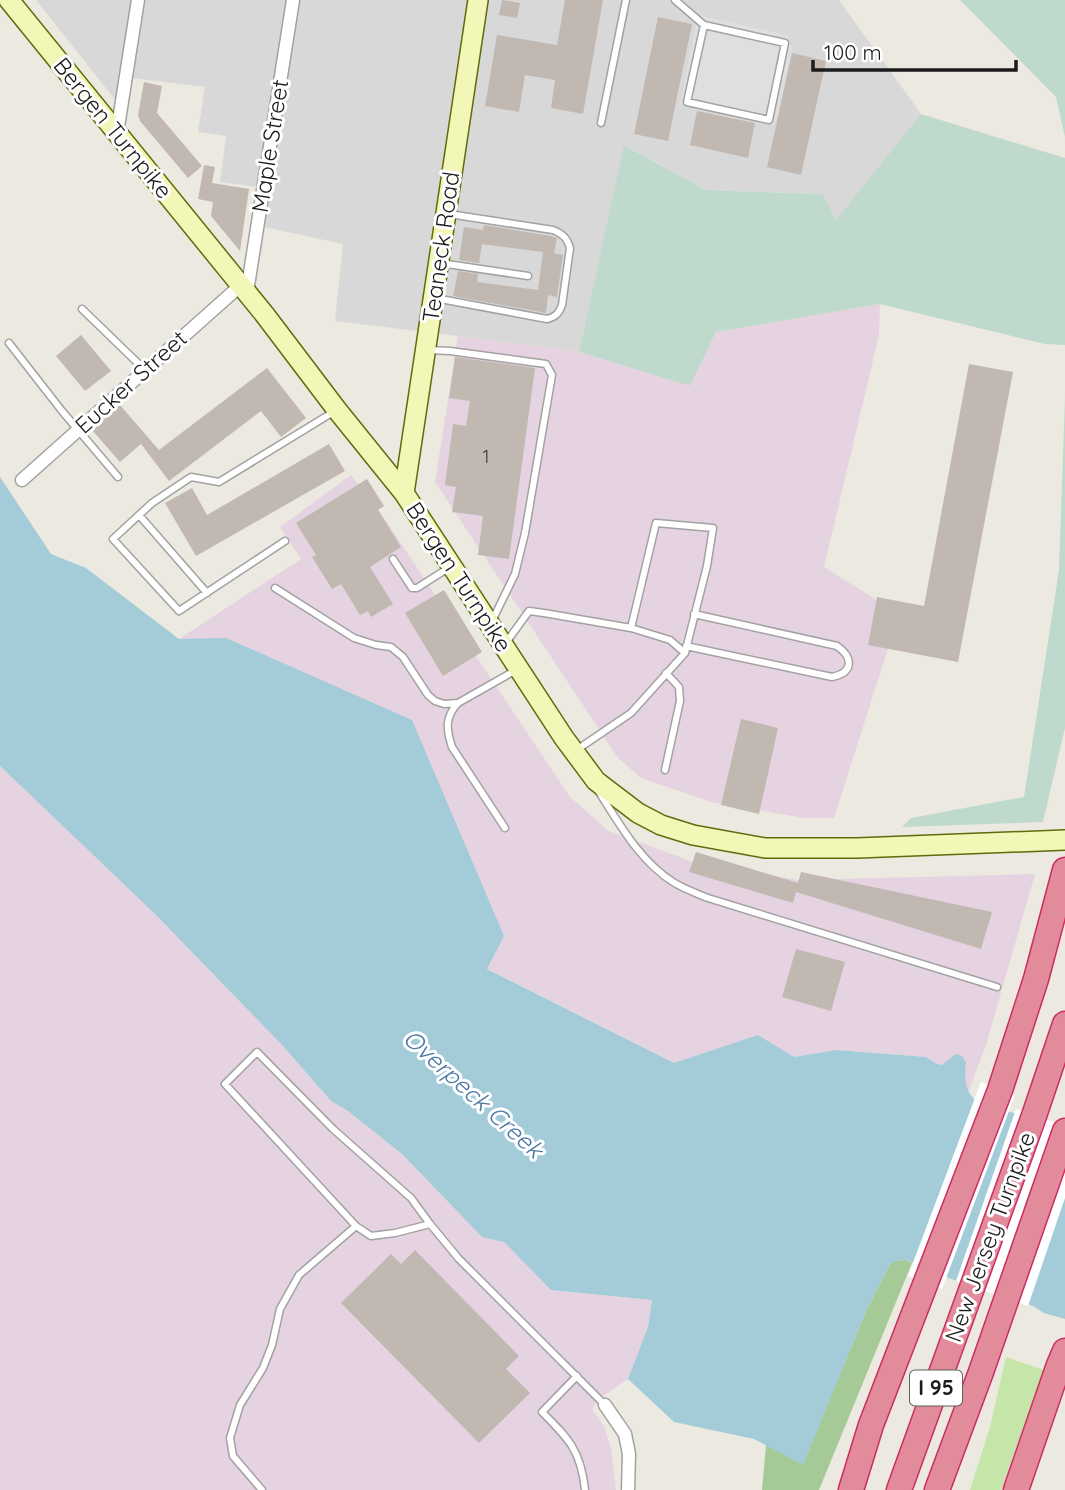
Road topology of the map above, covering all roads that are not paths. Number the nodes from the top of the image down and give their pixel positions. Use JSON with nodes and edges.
{"nodes":[{"id":1,"x":9,"y":0,"type":"edge"},
{"id":2,"x":138,"y":0,"type":"edge"},
{"id":3,"x":293,"y":0,"type":"edge"},
{"id":4,"x":478,"y":0,"type":"edge"},
{"id":5,"x":626,"y":0,"type":"edge"},
{"id":6,"x":675,"y":0,"type":"edge"},
{"id":7,"x":704,"y":25,"type":"junction"},
{"id":8,"x":601,"y":123,"type":"dead end"},
{"id":9,"x":117,"y":133,"type":"junction"},
{"id":10,"x":445,"y":214,"type":"junction"},
{"id":11,"x":438,"y":262,"type":"junction"},
{"id":12,"x":528,"y":276,"type":"dead end"},
{"id":13,"x":244,"y":289,"type":"junction"},
{"id":14,"x":433,"y":298,"type":"junction"},
{"id":15,"x":82,"y":309,"type":"dead end"},
{"id":16,"x":9,"y":344,"type":"dead end"},
{"id":17,"x":425,"y":349,"type":"junction"},
{"id":18,"x":145,"y":370,"type":"junction"},
{"id":19,"x":337,"y":410,"type":"junction"},
{"id":20,"x":78,"y":430,"type":"junction"},
{"id":21,"x":118,"y":477,"type":"dead end"},
{"id":22,"x":22,"y":480,"type":"dead end"},
{"id":23,"x":404,"y":493,"type":"junction"},
{"id":24,"x":139,"y":515,"type":"junction"},
{"id":25,"x":285,"y":541,"type":"dead end"},
{"id":26,"x":393,"y":559,"type":"dead end"},
{"id":27,"x":452,"y":566,"type":"junction"},
{"id":28,"x":275,"y":587,"type":"dead end"},
{"id":29,"x":207,"y":593,"type":"junction"},
{"id":30,"x":694,"y":614,"type":"junction"},
{"id":31,"x":490,"y":624,"type":"junction"},
{"id":32,"x":631,"y":628,"type":"junction"},
{"id":33,"x":504,"y":645,"type":"junction"},
{"id":34,"x":685,"y":650,"type":"junction"},
{"id":35,"x":519,"y":668,"type":"junction"},
{"id":36,"x":666,"y":673,"type":"junction"},
{"id":37,"x":458,"y":703,"type":"junction"},
{"id":38,"x":577,"y":757,"type":"junction"},
{"id":39,"x":665,"y":770,"type":"dead end"},
{"id":40,"x":505,"y":828,"type":"dead end"},
{"id":41,"x":1065,"y":840,"type":"edge"},
{"id":42,"x":1065,"y":870,"type":"edge"},
{"id":43,"x":997,"y":986,"type":"dead end"},
{"id":44,"x":1065,"y":1024,"type":"edge"},
{"id":45,"x":1065,"y":1131,"type":"edge"},
{"id":46,"x":430,"y":1224,"type":"junction"},
{"id":47,"x":356,"y":1226,"type":"junction"},
{"id":48,"x":1065,"y":1350,"type":"edge"},
{"id":49,"x":981,"y":1372,"type":"junction"},
{"id":50,"x":577,"y":1377,"type":"junction"},
{"id":51,"x":1065,"y":1394,"type":"edge"},
{"id":52,"x":605,"y":1405,"type":"joint"},
{"id":53,"x":872,"y":1425,"type":"junction"},
{"id":54,"x":900,"y":1489,"type":"edge"},
{"id":55,"x":262,"y":1490,"type":"edge"},
{"id":56,"x":585,"y":1490,"type":"edge"},
{"id":57,"x":628,"y":1490,"type":"edge"},
{"id":58,"x":838,"y":1490,"type":"edge"},
{"id":59,"x":851,"y":1490,"type":"edge"},
{"id":60,"x":937,"y":1490,"type":"edge"},
{"id":61,"x":950,"y":1490,"type":"edge"},
{"id":62,"x":1016,"y":1490,"type":"edge"},
{"id":63,"x":1034,"y":1490,"type":"edge"}],
"edges":[{"from":1,"to":9,"type":"main road","name":"Bergen Turnpike"},
{"from":2,"to":9,"type":"street"},
{"from":3,"to":13,"type":"street","name":"Maple Street"},
{"from":4,"to":10,"type":"main road","name":"Teaneck Road"},
{"from":5,"to":8,"type":"lane"},
{"from":6,"to":7,"type":"lane"},
{"from":7,"to":7,"type":"lane"},
{"from":9,"to":13,"type":"main road","name":"Bergen Turnpike"},
{"from":10,"to":11,"type":"main road","name":"Teaneck Road"},
{"from":10,"to":14,"type":"lane"},
{"from":11,"to":12,"type":"lane"},
{"from":11,"to":14,"type":"main road","name":"Teaneck Road"},
{"from":13,"to":18,"type":"street","name":"Eucker Street"},
{"from":13,"to":19,"type":"main road","name":"Bergen Turnpike"},
{"from":14,"to":17,"type":"main road","name":"Teaneck Road"},
{"from":15,"to":18,"type":"lane"},
{"from":16,"to":20,"type":"lane"},
{"from":17,"to":23,"type":"main road","name":"Teaneck Road"},
{"from":17,"to":31,"type":"lane"},
{"from":18,"to":20,"type":"street","name":"Eucker Street"},
{"from":19,"to":23,"type":"main road","name":"Bergen Turnpike"},
{"from":19,"to":24,"type":"lane"},
{"from":20,"to":21,"type":"lane"},
{"from":20,"to":22,"type":"street","name":"Eucker Street"},
{"from":23,"to":27,"type":"main road","name":"Bergen Turnpike"},
{"from":24,"to":29,"type":"lane"},
{"from":24,"to":29,"type":"lane"},
{"from":25,"to":29,"type":"lane"},
{"from":26,"to":27,"type":"lane"},
{"from":27,"to":31,"type":"main road","name":"Bergen Turnpike"},
{"from":28,"to":37,"type":"lane"},
{"from":30,"to":32,"type":"lane"},
{"from":30,"to":34,"type":"lane"},
{"from":30,"to":34,"type":"lane"},
{"from":31,"to":33,"type":"main road","name":"Bergen Turnpike"},
{"from":32,"to":33,"type":"lane"},
{"from":32,"to":34,"type":"lane"},
{"from":33,"to":35,"type":"main road","name":"Bergen Turnpike"},
{"from":34,"to":36,"type":"lane"},
{"from":35,"to":37,"type":"lane"},
{"from":35,"to":38,"type":"main road","name":"Bergen Turnpike"},
{"from":36,"to":38,"type":"lane"},
{"from":36,"to":39,"type":"lane"},
{"from":37,"to":40,"type":"lane"},
{"from":38,"to":41,"type":"main road","name":"Bergen Turnpike"},
{"from":38,"to":43,"type":"lane"},
{"from":42,"to":53,"type":"highway"},
{"from":44,"to":54,"type":"highway","name":"New Jersey Turnpike","number":"I 95"},
{"from":45,"to":49,"type":"highway"},
{"from":46,"to":47,"type":"lane"},
{"from":46,"to":47,"type":"lane"},
{"from":46,"to":50,"type":"lane"},
{"from":47,"to":55,"type":"lane"},
{"from":48,"to":62,"type":"highway"},
{"from":49,"to":60,"type":"highway"},
{"from":49,"to":61,"type":"highway"},
{"from":50,"to":52,"type":"lane"},
{"from":50,"to":56,"type":"lane"},
{"from":51,"to":63,"type":"highway"},
{"from":52,"to":57,"type":"street"},
{"from":53,"to":58,"type":"highway"},
{"from":53,"to":59,"type":"highway"}]}
